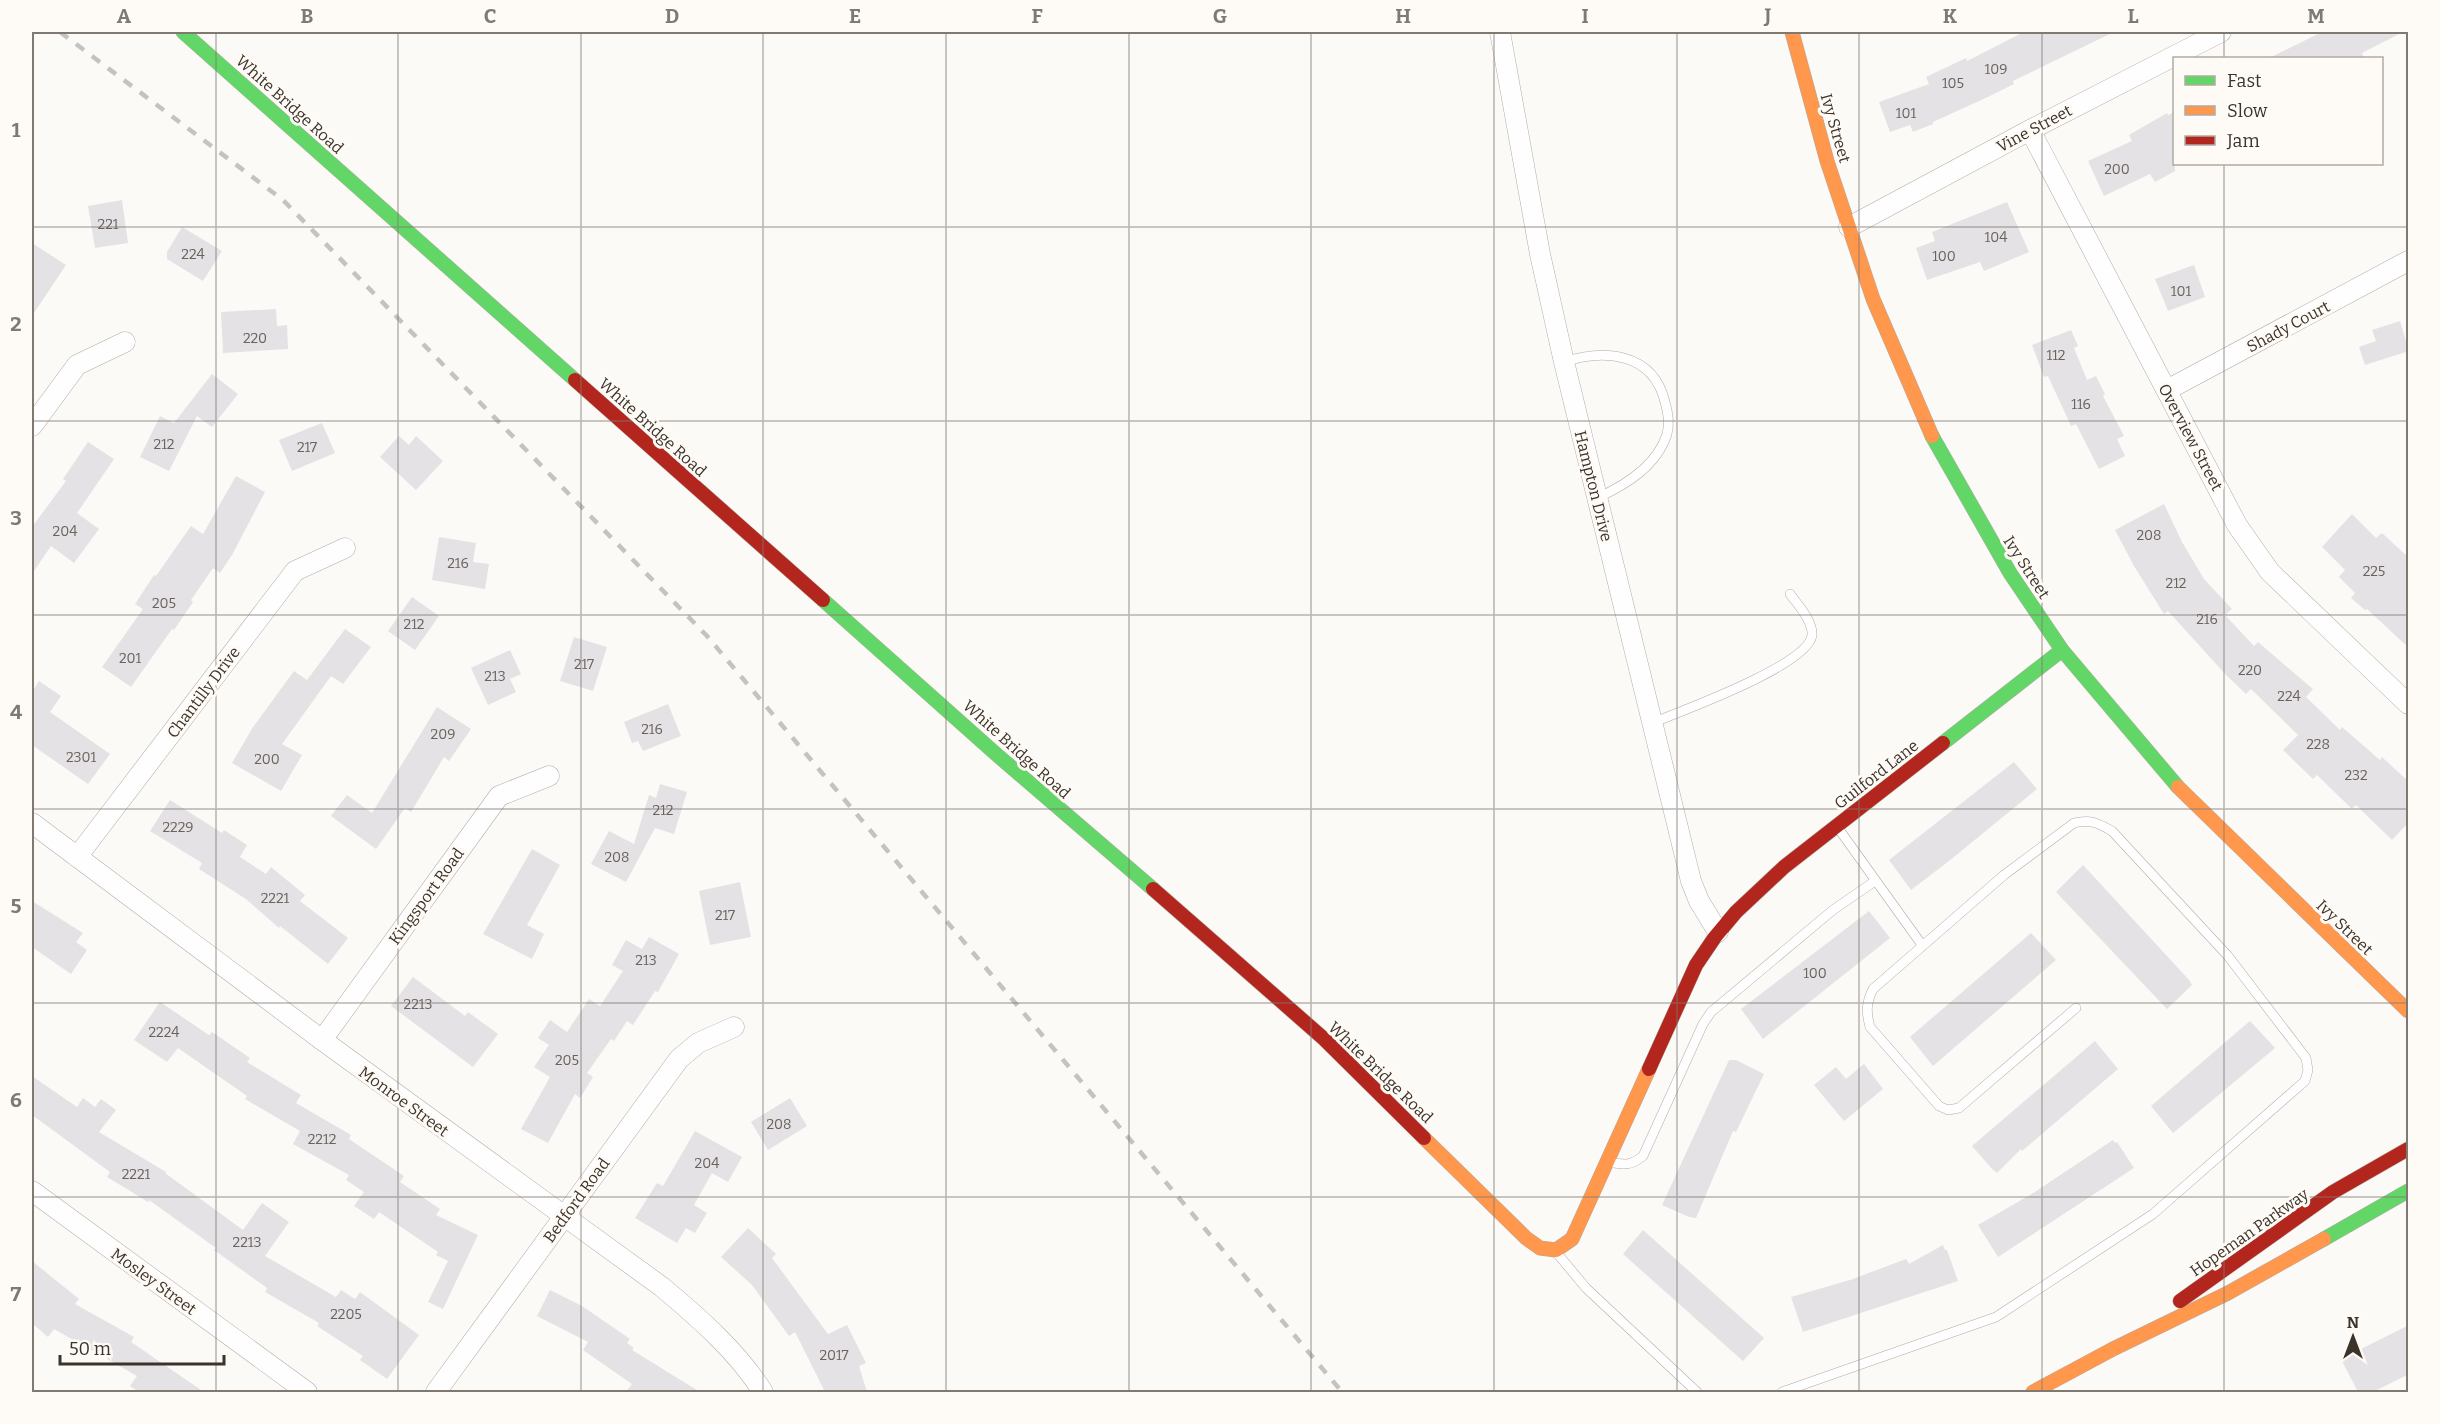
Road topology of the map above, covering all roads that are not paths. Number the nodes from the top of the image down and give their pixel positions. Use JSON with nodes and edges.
{"nodes":[{"id":1,"x":183,"y":32,"type":"edge"},
{"id":2,"x":1500,"y":32,"type":"edge"},
{"id":3,"x":1792,"y":32,"type":"edge"},
{"id":4,"x":2221,"y":32,"type":"edge"},
{"id":5,"x":2030,"y":130,"type":"junction"},
{"id":6,"x":1850,"y":227,"type":"junction"},
{"id":7,"x":2409,"y":261,"type":"edge"},
{"id":8,"x":125,"y":342,"type":"dead end"},
{"id":9,"x":1564,"y":362,"type":"junction"},
{"id":10,"x":2167,"y":390,"type":"junction"},
{"id":11,"x":32,"y":426,"type":"edge"},
{"id":12,"x":1597,"y":498,"type":"junction"},
{"id":13,"x":345,"y":548,"type":"dead end"},
{"id":14,"x":1790,"y":594,"type":"dead end"},
{"id":15,"x":2062,"y":650,"type":"junction"},
{"id":16,"x":2409,"y":704,"type":"edge"},
{"id":17,"x":1652,"y":723,"type":"junction"},
{"id":18,"x":549,"y":776,"type":"dead end"},
{"id":19,"x":32,"y":823,"type":"edge"},
{"id":20,"x":1836,"y":826,"type":"junction"},
{"id":21,"x":76,"y":857,"type":"junction"},
{"id":22,"x":1875,"y":880,"type":"junction"},
{"id":23,"x":1718,"y":932,"type":"junction"},
{"id":24,"x":1922,"y":945,"type":"junction"},
{"id":25,"x":2076,"y":1008,"type":"dead end"},
{"id":26,"x":2409,"y":1011,"type":"edge"},
{"id":27,"x":734,"y":1027,"type":"dead end"},
{"id":28,"x":322,"y":1040,"type":"junction"},
{"id":29,"x":2409,"y":1149,"type":"edge"},
{"id":30,"x":1607,"y":1161,"type":"junction"},
{"id":31,"x":32,"y":1191,"type":"edge"},
{"id":32,"x":2409,"y":1191,"type":"edge"},
{"id":33,"x":563,"y":1217,"type":"junction"},
{"id":34,"x":1554,"y":1251,"type":"junction"},
{"id":35,"x":2113,"y":1349,"type":"junction"},
{"id":36,"x":307,"y":1392,"type":"edge"},
{"id":37,"x":436,"y":1392,"type":"edge"},
{"id":38,"x":763,"y":1392,"type":"edge"},
{"id":39,"x":1697,"y":1392,"type":"edge"},
{"id":40,"x":1782,"y":1392,"type":"edge"},
{"id":41,"x":2033,"y":1392,"type":"edge"}],
"edges":[{"from":1,"to":34,"type":"street","name":"White Bridge Road"},
{"from":2,"to":9,"type":"street","name":"Hampton Drive"},
{"from":3,"to":6,"type":"street","name":"Ivy Street"},
{"from":4,"to":5,"type":"street","name":"Vine Street"},
{"from":5,"to":6,"type":"street","name":"Vine Street"},
{"from":5,"to":10,"type":"street","name":"Overview Street"},
{"from":6,"to":15,"type":"street","name":"Ivy Street"},
{"from":7,"to":10,"type":"street","name":"Shady Court"},
{"from":8,"to":11,"type":"street"},
{"from":9,"to":12,"type":"street","name":"Hampton Drive"},
{"from":9,"to":12,"type":"lane"},
{"from":10,"to":16,"type":"street","name":"Overview Street"},
{"from":12,"to":17,"type":"street","name":"Hampton Drive"},
{"from":13,"to":21,"type":"street","name":"Chantilly Drive"},
{"from":14,"to":17,"type":"lane"},
{"from":15,"to":20,"type":"street","name":"Guilford Lane"},
{"from":15,"to":26,"type":"street","name":"Ivy Street"},
{"from":17,"to":23,"type":"street","name":"Hampton Drive"},
{"from":18,"to":28,"type":"street","name":"Kingsport Road"},
{"from":19,"to":21,"type":"street","name":"Monroe Street"},
{"from":20,"to":22,"type":"lane"},
{"from":20,"to":23,"type":"street","name":"Guilford Lane"},
{"from":21,"to":28,"type":"street","name":"Monroe Street"},
{"from":22,"to":24,"type":"lane"},
{"from":22,"to":30,"type":"lane"},
{"from":23,"to":30,"type":"street"},
{"from":24,"to":25,"type":"lane"},
{"from":24,"to":40,"type":"lane"},
{"from":27,"to":33,"type":"street","name":"Bedford Road"},
{"from":28,"to":33,"type":"street","name":"Monroe Street"},
{"from":29,"to":35,"type":"street","name":"Hopeman Parkway"},
{"from":30,"to":34,"type":"street"},
{"from":31,"to":36,"type":"street","name":"Mosley Street"},
{"from":32,"to":35,"type":"street","name":"Hopeman Parkway"},
{"from":33,"to":37,"type":"street","name":"Bedford Road"},
{"from":33,"to":38,"type":"street","name":"Monroe Street"},
{"from":34,"to":39,"type":"lane"},
{"from":35,"to":41,"type":"street","name":"Hopeman Parkway"}]}
